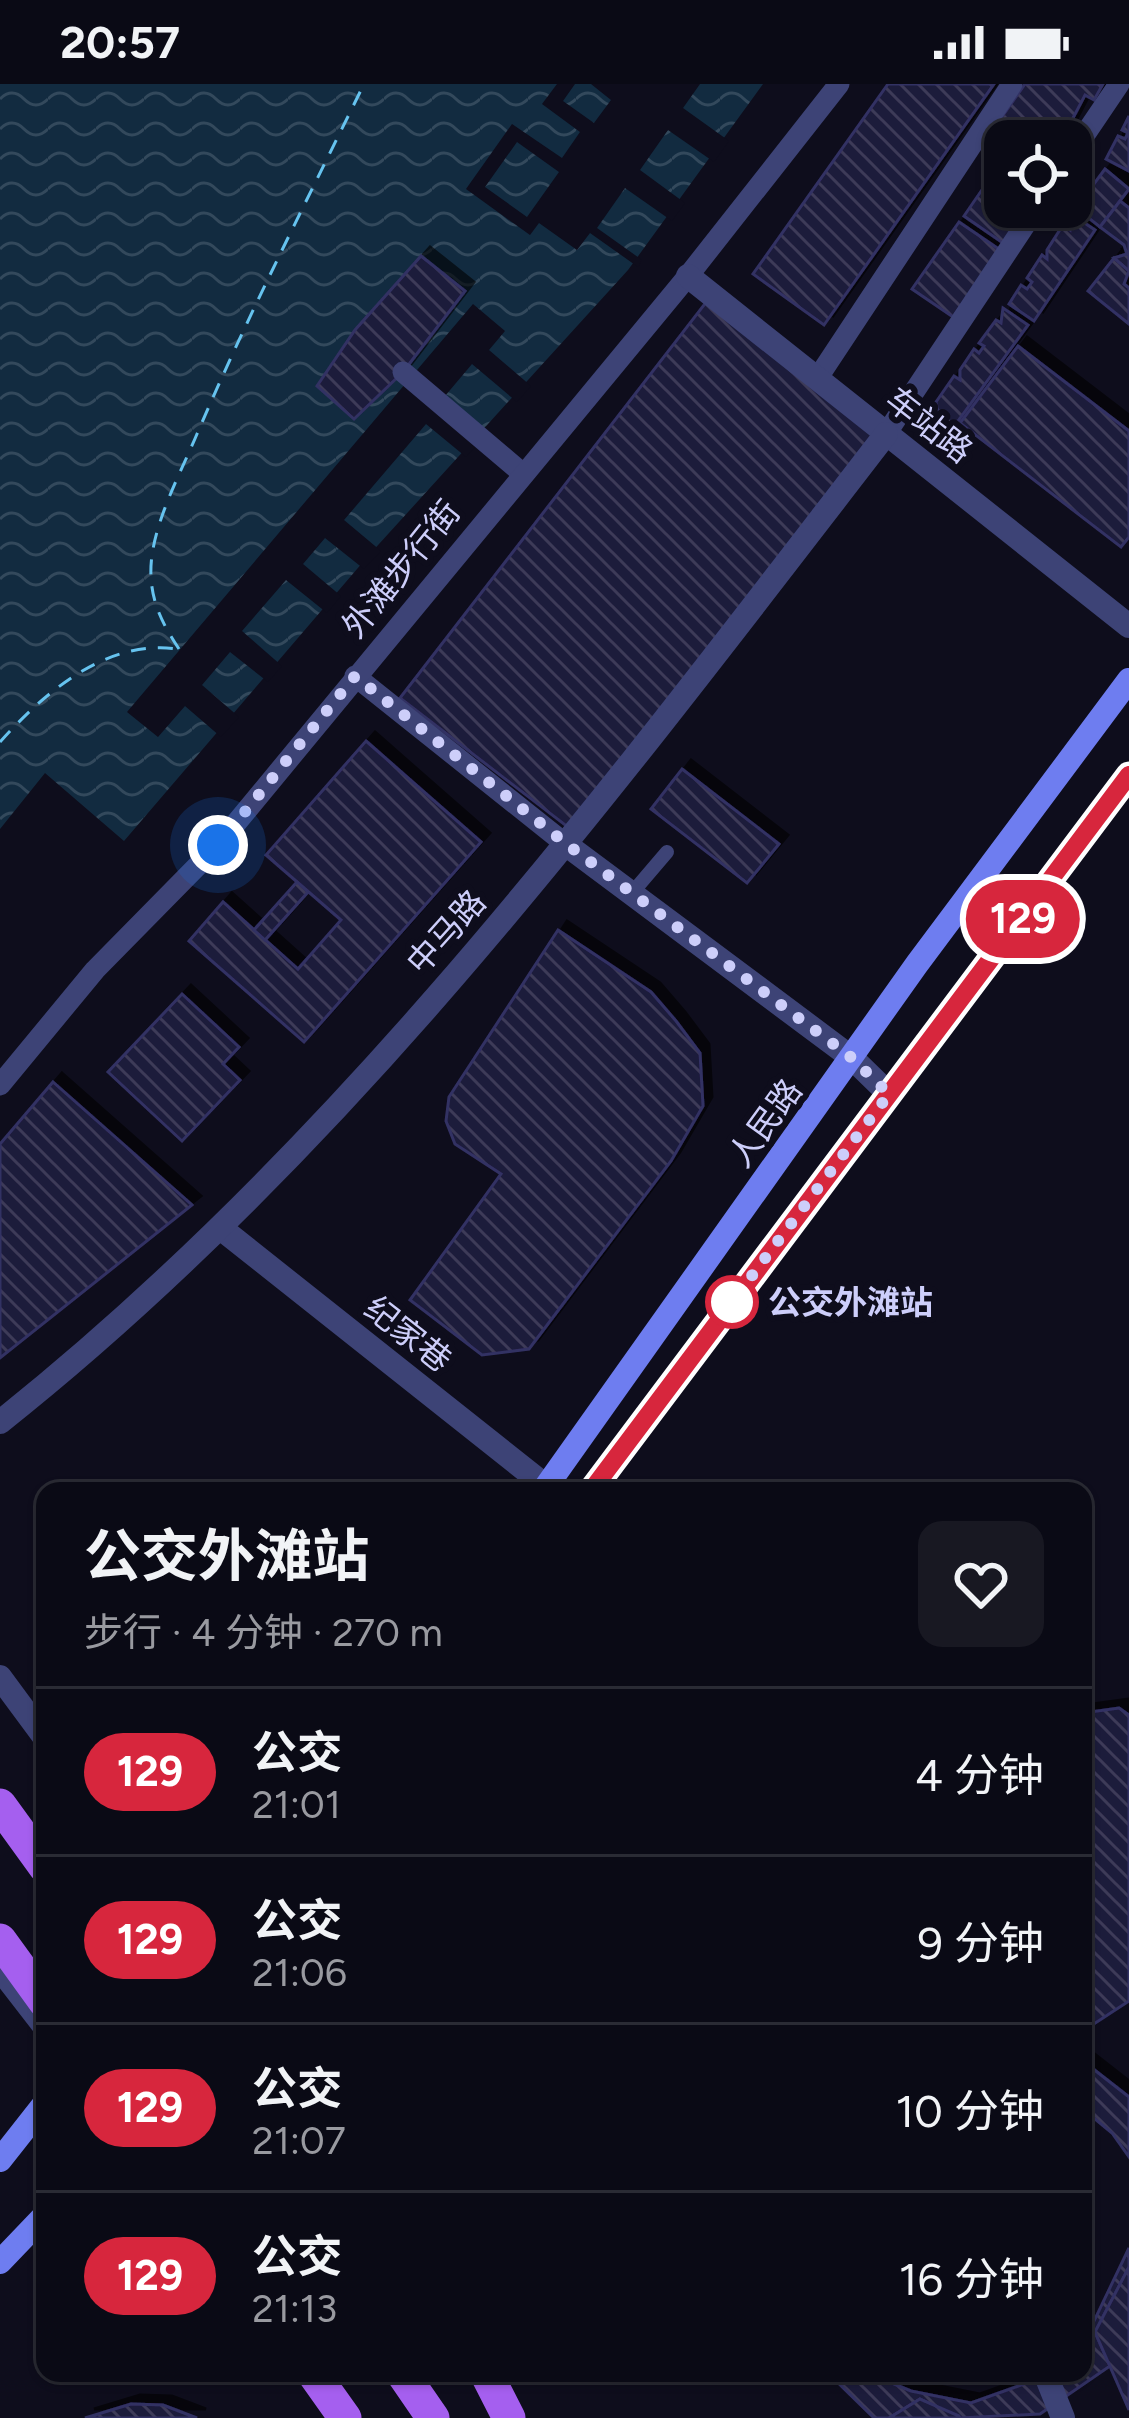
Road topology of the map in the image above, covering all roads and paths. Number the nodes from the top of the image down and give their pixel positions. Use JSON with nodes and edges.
{"nodes":[{"id":1,"x":839,"y":84,"type":"edge"},
{"id":2,"x":1012,"y":84,"type":"edge"},
{"id":3,"x":1119,"y":84,"type":"edge"},
{"id":4,"x":1092,"y":124,"type":"edge"},
{"id":5,"x":1022,"y":228,"type":"edge"},
{"id":6,"x":688,"y":277,"type":"junction"},
{"id":7,"x":403,"y":372,"type":"dead end"},
{"id":8,"x":817,"y":379,"type":"junction"},
{"id":9,"x":886,"y":434,"type":"junction"},
{"id":10,"x":522,"y":473,"type":"junction"},
{"id":11,"x":1129,"y":626,"type":"edge"},
{"id":12,"x":355,"y":676,"type":"junction"},
{"id":13,"x":1129,"y":680,"type":"edge"},
{"id":14,"x":1129,"y":775,"type":"edge"},
{"id":15,"x":568,"y":845,"type":"junction"},
{"id":16,"x":667,"y":852,"type":"dead end"},
{"id":17,"x":632,"y":893,"type":"junction"},
{"id":18,"x":852,"y":1058,"type":"junction"},
{"id":19,"x":0,"y":1084,"type":"edge"},
{"id":20,"x":889,"y":1094,"type":"junction"},
{"id":21,"x":223,"y":1230,"type":"junction"},
{"id":22,"x":0,"y":1423,"type":"edge"},
{"id":23,"x":538,"y":1482,"type":"edge"},
{"id":24,"x":552,"y":1482,"type":"edge"},
{"id":25,"x":598,"y":1482,"type":"edge"},
{"id":26,"x":0,"y":1677,"type":"edge"},
{"id":27,"x":36,"y":1726,"type":"edge"},
{"id":28,"x":0,"y":1805,"type":"edge"},
{"id":29,"x":36,"y":1855,"type":"edge"},
{"id":30,"x":0,"y":1940,"type":"edge"},
{"id":31,"x":0,"y":1969,"type":"edge"},
{"id":32,"x":36,"y":1990,"type":"edge"},
{"id":33,"x":36,"y":2015,"type":"edge"},
{"id":34,"x":36,"y":2114,"type":"edge"},
{"id":35,"x":0,"y":2160,"type":"edge"},
{"id":36,"x":36,"y":2224,"type":"edge"},
{"id":37,"x":0,"y":2262,"type":"edge"},
{"id":38,"x":292,"y":2382,"type":"edge"},
{"id":39,"x":319,"y":2382,"type":"edge"},
{"id":40,"x":408,"y":2382,"type":"edge"},
{"id":41,"x":491,"y":2382,"type":"edge"},
{"id":42,"x":1049,"y":2382,"type":"edge"},
{"id":43,"x":317,"y":2418,"type":"edge"},
{"id":44,"x":345,"y":2418,"type":"edge"},
{"id":45,"x":433,"y":2418,"type":"edge"},
{"id":46,"x":509,"y":2418,"type":"edge"},
{"id":47,"x":1063,"y":2418,"type":"edge"}],
"edges":[{"from":1,"to":6,"type":"street","name":"外滩步行街"},
{"from":2,"to":8,"type":"street"},
{"from":3,"to":4,"type":"street"},
{"from":5,"to":9,"type":"street"},
{"from":6,"to":8,"type":"street","name":"车站路"},
{"from":6,"to":10,"type":"street","name":"外滩步行街"},
{"from":7,"to":10,"type":"street"},
{"from":8,"to":9,"type":"street","name":"车站路"},
{"from":9,"to":11,"type":"street","name":"车站路"},
{"from":9,"to":15,"type":"street","name":"中马路"},
{"from":10,"to":12,"type":"street","name":"外滩步行街"},
{"from":12,"to":15,"type":"street"},
{"from":12,"to":19,"type":"street","name":"外滩步行街"},
{"from":13,"to":18,"type":"main road","name":"人民路"},
{"from":14,"to":20,"type":"main road"},
{"from":15,"to":17,"type":"street"},
{"from":15,"to":21,"type":"street","name":"中马路"},
{"from":16,"to":17,"type":"lane"},
{"from":17,"to":18,"type":"street"},
{"from":18,"to":20,"type":"street"},
{"from":18,"to":24,"type":"main road","name":"人民路"},
{"from":20,"to":25,"type":"main road"},
{"from":21,"to":22,"type":"street","name":"中马路"},
{"from":21,"to":23,"type":"street","name":"纪家巷"},
{"from":26,"to":27,"type":"street"},
{"from":28,"to":29,"type":"main road"},
{"from":30,"to":32,"type":"main road"},
{"from":31,"to":33,"type":"street"},
{"from":34,"to":35,"type":"main road"},
{"from":36,"to":37,"type":"main road"},
{"from":38,"to":43,"type":"main road"},
{"from":39,"to":44,"type":"main road"},
{"from":40,"to":45,"type":"main road"},
{"from":41,"to":46,"type":"main road"},
{"from":42,"to":47,"type":"street"}]}
